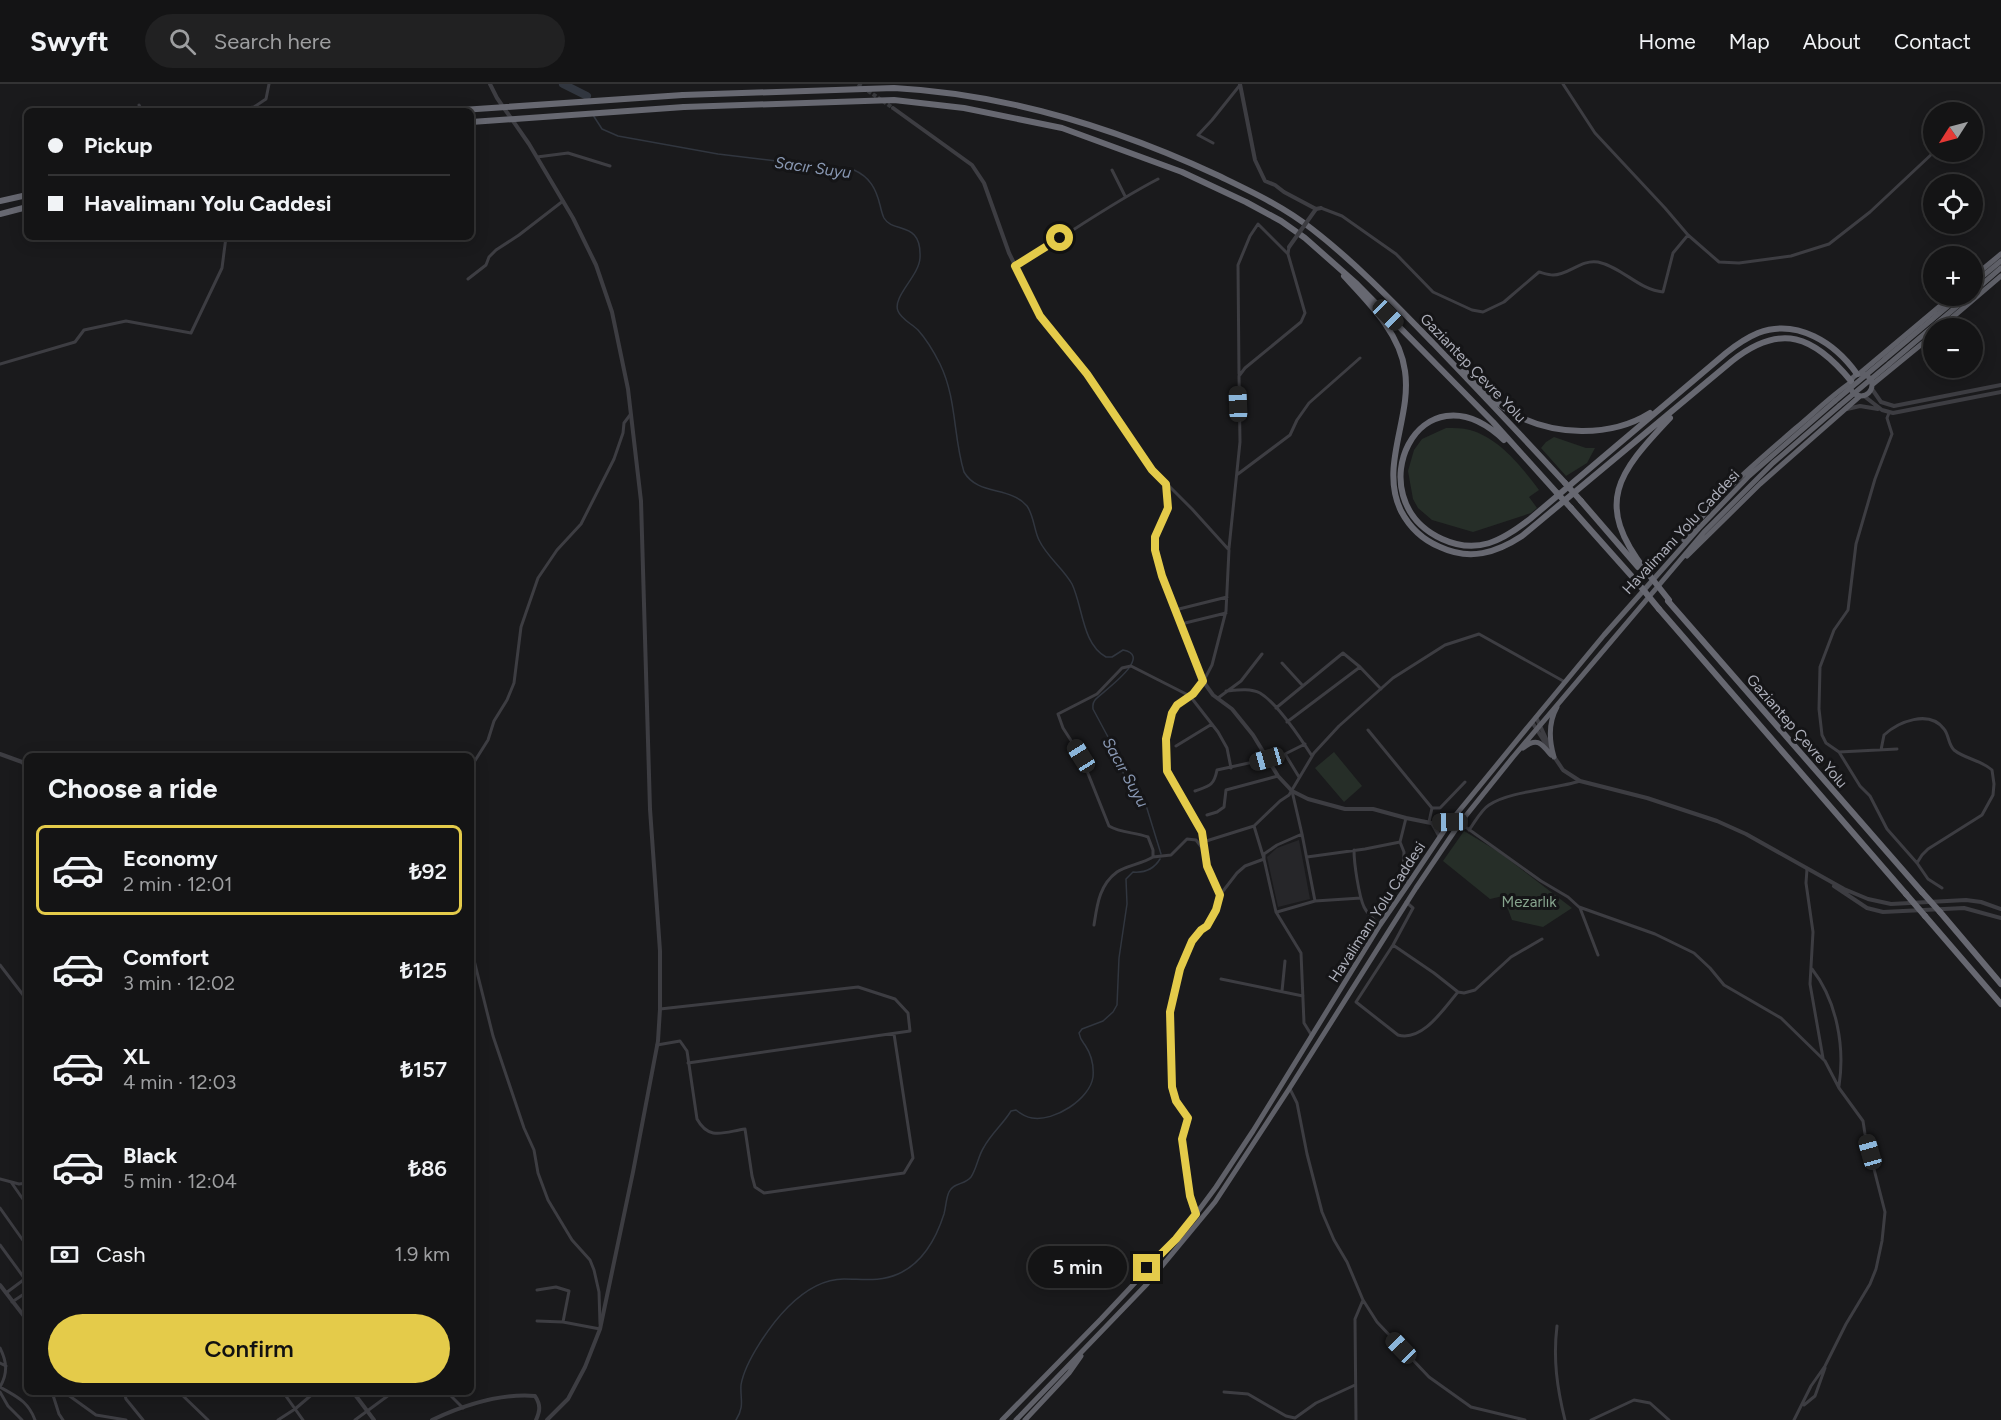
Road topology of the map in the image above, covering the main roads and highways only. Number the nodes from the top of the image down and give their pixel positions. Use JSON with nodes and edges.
{"nodes":[{"id":1,"x":474,"y":110,"type":"edge"},
{"id":2,"x":474,"y":122,"type":"edge"},
{"id":3,"x":24,"y":196,"type":"edge"},
{"id":4,"x":0,"y":201,"type":"edge"},
{"id":5,"x":24,"y":208,"type":"edge"},
{"id":6,"x":0,"y":214,"type":"edge"},
{"id":7,"x":1305,"y":238,"type":"junction"},
{"id":8,"x":2001,"y":254,"type":"edge"},
{"id":9,"x":2001,"y":261,"type":"edge"},
{"id":10,"x":2001,"y":268,"type":"edge"},
{"id":11,"x":1983,"y":269,"type":"edge"},
{"id":12,"x":1365,"y":275,"type":"junction"},
{"id":13,"x":1983,"y":276,"type":"edge"},
{"id":14,"x":2001,"y":276,"type":"edge"},
{"id":15,"x":1983,"y":284,"type":"edge"},
{"id":16,"x":1940,"y":306,"type":"edge"},
{"id":17,"x":1949,"y":306,"type":"edge"},
{"id":18,"x":1956,"y":306,"type":"edge"},
{"id":19,"x":1952,"y":318,"type":"edge"},
{"id":20,"x":1923,"y":343,"type":"edge"},
{"id":21,"x":1887,"y":362,"type":"junction"},
{"id":22,"x":1700,"y":374,"type":"junction"},
{"id":23,"x":1858,"y":374,"type":"junction"},
{"id":24,"x":1707,"y":382,"type":"junction"},
{"id":25,"x":1850,"y":382,"type":"junction"},
{"id":26,"x":1872,"y":386,"type":"junction"},
{"id":27,"x":1862,"y":396,"type":"junction"},
{"id":28,"x":1838,"y":407,"type":"junction"},
{"id":29,"x":1556,"y":491,"type":"junction"},
{"id":30,"x":1677,"y":553,"type":"junction"},
{"id":31,"x":1645,"y":573,"type":"junction"},
{"id":32,"x":1560,"y":700,"type":"junction"},
{"id":33,"x":1513,"y":757,"type":"junction"},
{"id":34,"x":2001,"y":984,"type":"edge"},
{"id":35,"x":2001,"y":1004,"type":"edge"},
{"id":36,"x":1093,"y":1341,"type":"junction"},
{"id":37,"x":1002,"y":1420,"type":"edge"},
{"id":38,"x":1016,"y":1420,"type":"edge"},
{"id":39,"x":1024,"y":1420,"type":"edge"}],
"edges":[{"from":1,"to":12,"type":"highway","name":"Gaziantep Çevre Yolu","bridge":true},
{"from":2,"to":7,"type":"highway","name":"Gaziantep Çevre Yolu","bridge":true},
{"from":3,"to":4,"type":"highway"},
{"from":5,"to":6,"type":"highway"},
{"from":7,"to":24,"type":"highway"},
{"from":7,"to":29,"type":"highway","name":"Gaziantep Çevre Yolu"},
{"from":8,"to":11,"type":"highway"},
{"from":9,"to":13,"type":"highway"},
{"from":10,"to":15,"type":"highway","name":"Havalimanı Yolu Caddesi"},
{"from":12,"to":22,"type":"highway"},
{"from":12,"to":31,"type":"highway","name":"Gaziantep Çevre Yolu","bridge":true},
{"from":14,"to":19,"type":"highway"},
{"from":16,"to":23,"type":"highway"},
{"from":17,"to":21,"type":"highway","name":"Havalimanı Yolu Caddesi"},
{"from":18,"to":21,"type":"highway","name":"Havalimanı Yolu Caddesi"},
{"from":20,"to":26,"type":"highway"},
{"from":21,"to":28,"type":"highway","name":"Havalimanı Yolu Caddesi","bridge":true},
{"from":22,"to":23,"type":"highway"},
{"from":22,"to":29,"type":"highway"},
{"from":23,"to":25,"type":"highway"},
{"from":23,"to":26,"type":"highway"},
{"from":24,"to":25,"type":"highway"},
{"from":24,"to":31,"type":"highway"},
{"from":25,"to":27,"type":"highway"},
{"from":25,"to":30,"type":"highway"},
{"from":26,"to":27,"type":"highway"},
{"from":27,"to":28,"type":"highway"},
{"from":28,"to":30,"type":"highway","name":"Havalimanı Yolu Caddesi"},
{"from":28,"to":32,"type":"highway","name":"Havalimanı Yolu Caddesi"},
{"from":29,"to":35,"type":"highway","name":"Gaziantep Çevre Yolu","bridge":true},
{"from":30,"to":37,"type":"highway","name":"Havalimanı Yolu Caddesi"},
{"from":31,"to":34,"type":"highway","name":"Gaziantep Çevre Yolu","bridge":true},
{"from":32,"to":33,"type":"highway","name":"Havalimanı Yolu Caddesi"},
{"from":32,"to":33,"type":"highway"},
{"from":33,"to":36,"type":"highway","name":"Havalimanı Yolu Caddesi"},
{"from":36,"to":38,"type":"highway","name":"Havalimanı Yolu Caddesi"},
{"from":36,"to":39,"type":"highway"}]}
